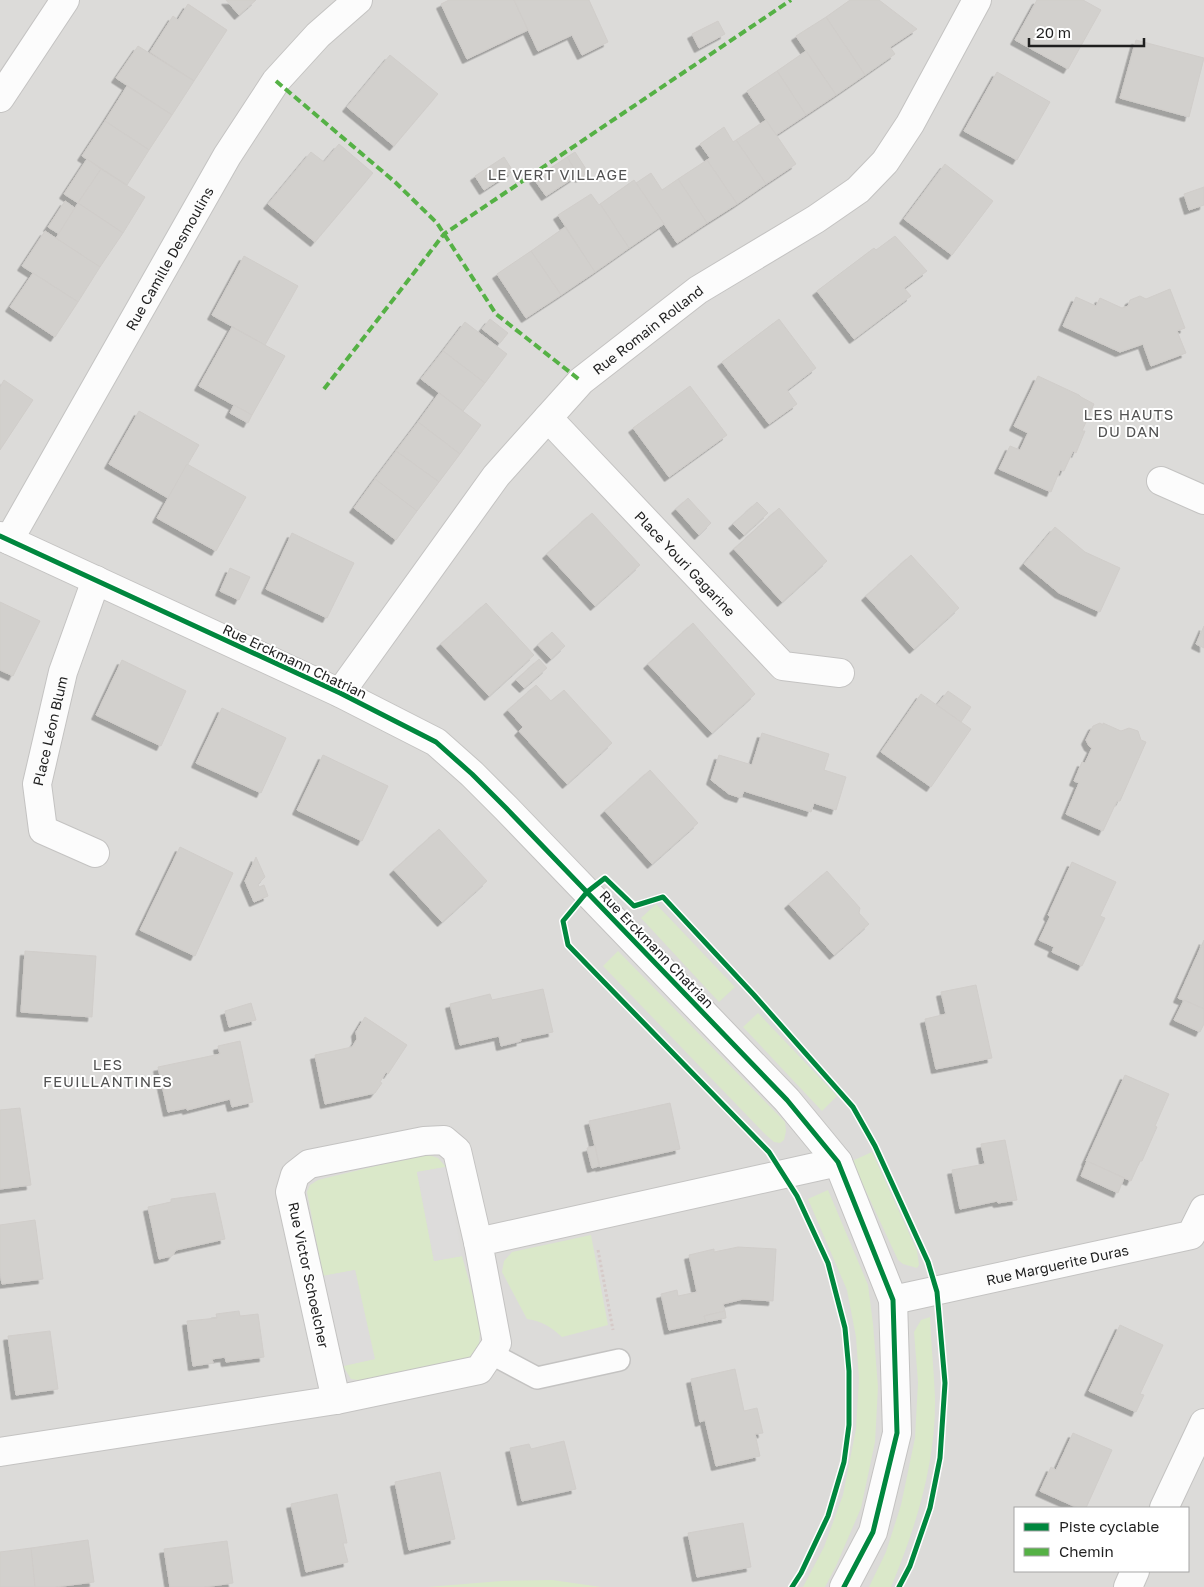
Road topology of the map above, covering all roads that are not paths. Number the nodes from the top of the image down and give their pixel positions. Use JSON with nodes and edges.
{"nodes":[{"id":1,"x":65,"y":0,"type":"edge"},
{"id":2,"x":358,"y":0,"type":"edge"},
{"id":3,"x":977,"y":0,"type":"edge"},
{"id":4,"x":0,"y":98,"type":"edge"},
{"id":5,"x":548,"y":418,"type":"junction"},
{"id":6,"x":1161,"y":481,"type":"dead end"},
{"id":7,"x":1204,"y":500,"type":"edge"},
{"id":8,"x":4,"y":538,"type":"edge"},
{"id":9,"x":96,"y":580,"type":"junction"},
{"id":10,"x":840,"y":673,"type":"dead end"},
{"id":11,"x":340,"y":693,"type":"junction"},
{"id":12,"x":95,"y":853,"type":"dead end"},
{"id":13,"x":838,"y":1162,"type":"junction"},
{"id":14,"x":1204,"y":1209,"type":"edge"},
{"id":15,"x":1198,"y":1239,"type":"edge"},
{"id":16,"x":478,"y":1242,"type":"junction"},
{"id":17,"x":893,"y":1300,"type":"junction"},
{"id":18,"x":490,"y":1353,"type":"junction"},
{"id":19,"x":619,"y":1360,"type":"road end"},
{"id":20,"x":336,"y":1400,"type":"junction"},
{"id":21,"x":1204,"y":1422,"type":"edge"},
{"id":22,"x":0,"y":1452,"type":"edge"},
{"id":23,"x":1164,"y":1507,"type":"edge"},
{"id":24,"x":1135,"y":1572,"type":"edge"},
{"id":25,"x":844,"y":1587,"type":"edge"},
{"id":26,"x":1128,"y":1587,"type":"edge"}],
"edges":[{"from":1,"to":4,"type":"street"},
{"from":2,"to":8,"type":"street","name":"Rue Camille Desmoulins"},
{"from":3,"to":5,"type":"street","name":"Rue Romain Rolland"},
{"from":5,"to":10,"type":"street","name":"Place Youri Gagarine"},
{"from":5,"to":11,"type":"street","name":"Rue Romain Rolland"},
{"from":6,"to":7,"type":"street"},
{"from":8,"to":9,"type":"street","name":"Rue Erckmann Chatrian"},
{"from":9,"to":11,"type":"street","name":"Rue Erckmann Chatrian"},
{"from":9,"to":12,"type":"street","name":"Place Léon Blum"},
{"from":11,"to":13,"type":"street","name":"Rue Erckmann Chatrian"},
{"from":13,"to":16,"type":"street"},
{"from":13,"to":17,"type":"street","name":"Rue Erckmann Chatrian"},
{"from":14,"to":15,"type":"street","name":"Rue Marguerite Duras"},
{"from":15,"to":17,"type":"street","name":"Rue Marguerite Duras"},
{"from":16,"to":18,"type":"street","name":"Rue Victor Schoelcher"},
{"from":16,"to":20,"type":"street","name":"Rue Victor Schoelcher"},
{"from":17,"to":25,"type":"street","name":"Rue Erckmann Chatrian"},
{"from":18,"to":19,"type":"lane"},
{"from":18,"to":20,"type":"street"},
{"from":20,"to":22,"type":"street"},
{"from":21,"to":23,"type":"street"},
{"from":24,"to":26,"type":"street"}]}
